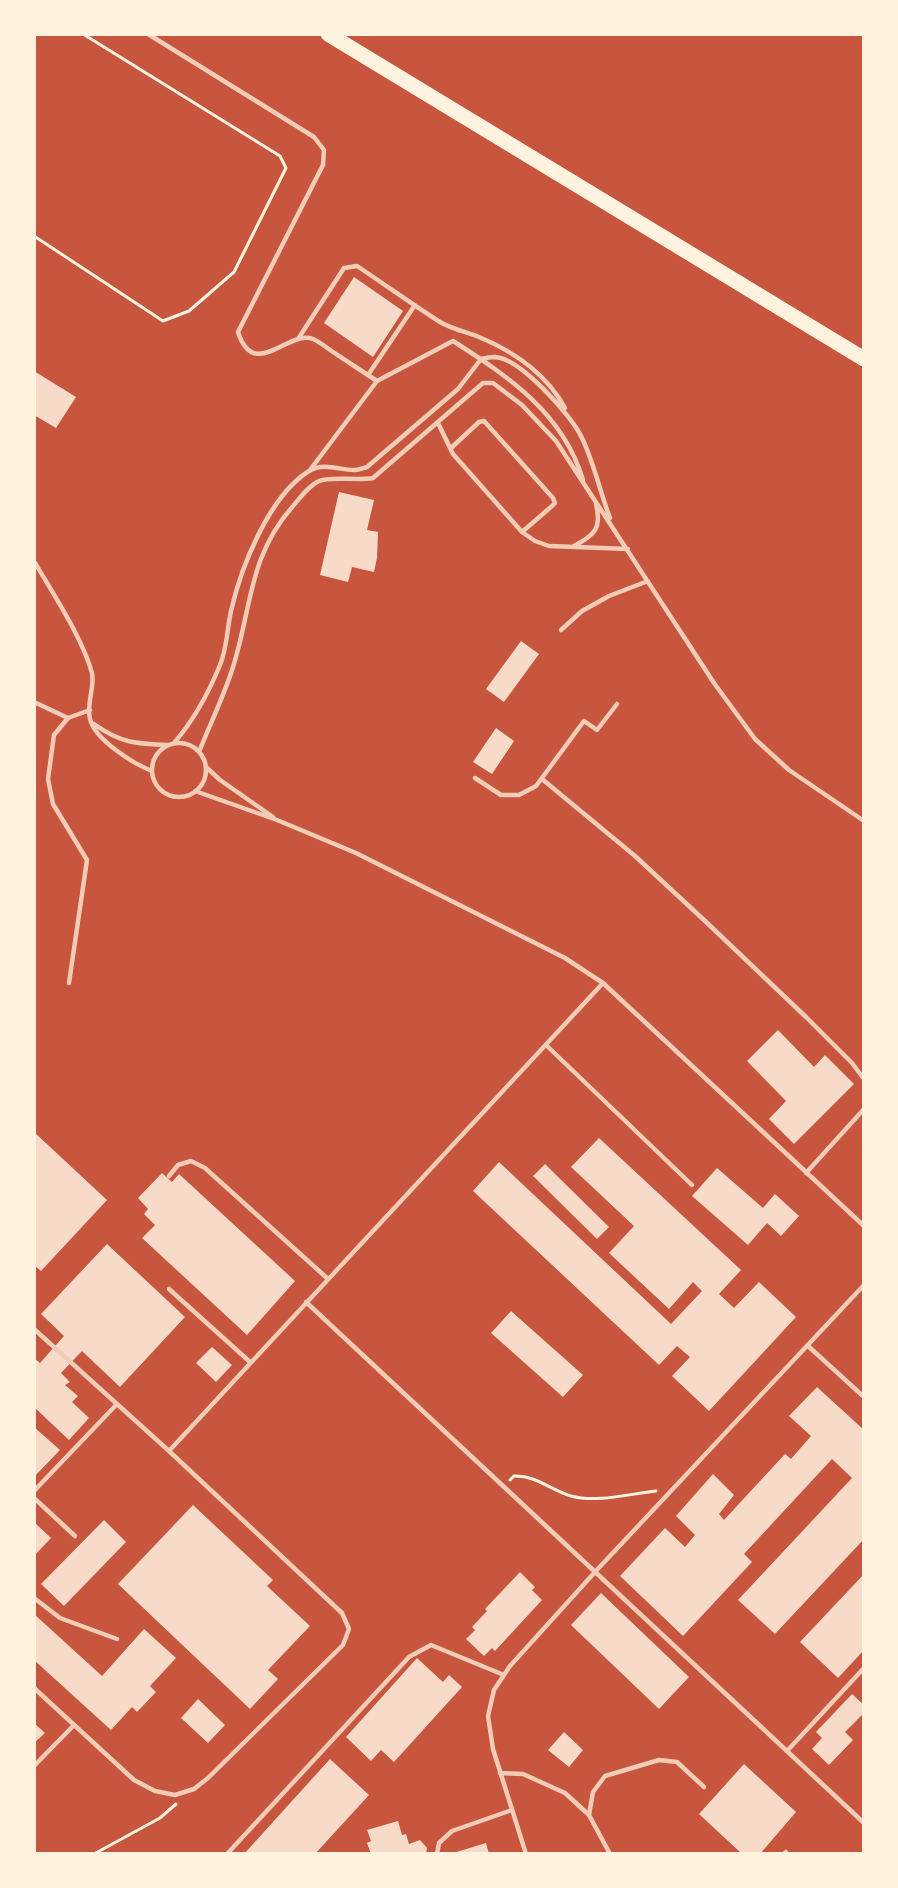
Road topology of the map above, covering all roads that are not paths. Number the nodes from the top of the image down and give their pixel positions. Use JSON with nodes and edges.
{"nodes":[{"id":1,"x":148,"y":34,"type":"edge"},
{"id":2,"x":328,"y":34,"type":"edge"},
{"id":3,"x":415,"y":305,"type":"junction"},
{"id":4,"x":298,"y":339,"type":"junction"},
{"id":5,"x":481,"y":359,"type":"junction"},
{"id":6,"x":864,"y":359,"type":"edge"},
{"id":7,"x":368,"y":375,"type":"junction"},
{"id":8,"x":377,"y":381,"type":"junction"},
{"id":9,"x":568,"y":416,"type":"junction"},
{"id":10,"x":438,"y":423,"type":"junction"},
{"id":11,"x":451,"y":448,"type":"junction"},
{"id":12,"x":310,"y":470,"type":"junction"},
{"id":13,"x":585,"y":485,"type":"junction"},
{"id":14,"x":595,"y":500,"type":"junction"},
{"id":15,"x":613,"y":526,"type":"junction"},
{"id":16,"x":522,"y":532,"type":"junction"},
{"id":17,"x":571,"y":547,"type":"junction"},
{"id":18,"x":628,"y":549,"type":"junction"},
{"id":19,"x":34,"y":561,"type":"edge"},
{"id":20,"x":648,"y":581,"type":"junction"},
{"id":21,"x":561,"y":630,"type":"dead end"},
{"id":22,"x":34,"y":702,"type":"edge"},
{"id":23,"x":617,"y":704,"type":"dead end"},
{"id":24,"x":90,"y":710,"type":"junction"},
{"id":25,"x":68,"y":718,"type":"junction"},
{"id":26,"x":90,"y":720,"type":"junction"},
{"id":27,"x":174,"y":743,"type":"junction"},
{"id":28,"x":168,"y":745,"type":"junction"},
{"id":29,"x":199,"y":752,"type":"junction"},
{"id":30,"x":206,"y":767,"type":"junction"},
{"id":31,"x":152,"y":771,"type":"junction"},
{"id":32,"x":475,"y":778,"type":"dead end"},
{"id":33,"x":542,"y":778,"type":"junction"},
{"id":34,"x":195,"y":792,"type":"junction"},
{"id":35,"x":277,"y":820,"type":"junction"},
{"id":36,"x":864,"y":821,"type":"edge"},
{"id":37,"x":69,"y":983,"type":"dead end"},
{"id":38,"x":603,"y":983,"type":"junction"},
{"id":39,"x":546,"y":1045,"type":"junction"},
{"id":40,"x":864,"y":1079,"type":"edge"},
{"id":41,"x":864,"y":1109,"type":"edge"},
{"id":42,"x":807,"y":1173,"type":"junction"},
{"id":43,"x":169,"y":1176,"type":"dead end"},
{"id":44,"x":692,"y":1185,"type":"dead end"},
{"id":45,"x":864,"y":1226,"type":"edge"},
{"id":46,"x":328,"y":1279,"type":"junction"},
{"id":47,"x":864,"y":1285,"type":"edge"},
{"id":48,"x":170,"y":1289,"type":"dead end"},
{"id":49,"x":306,"y":1302,"type":"junction"},
{"id":50,"x":34,"y":1329,"type":"edge"},
{"id":51,"x":808,"y":1346,"type":"junction"},
{"id":52,"x":249,"y":1362,"type":"junction"},
{"id":53,"x":864,"y":1397,"type":"edge"},
{"id":54,"x":117,"y":1404,"type":"junction"},
{"id":55,"x":169,"y":1451,"type":"junction"},
{"id":56,"x":34,"y":1491,"type":"edge"},
{"id":57,"x":34,"y":1498,"type":"edge"},
{"id":58,"x":75,"y":1536,"type":"dead end"},
{"id":59,"x":595,"y":1572,"type":"junction"},
{"id":60,"x":34,"y":1598,"type":"edge"},
{"id":61,"x":117,"y":1639,"type":"dead end"},
{"id":62,"x":864,"y":1668,"type":"edge"},
{"id":63,"x":504,"y":1675,"type":"junction"},
{"id":64,"x":34,"y":1688,"type":"edge"},
{"id":65,"x":74,"y":1725,"type":"junction"},
{"id":66,"x":787,"y":1751,"type":"junction"},
{"id":67,"x":34,"y":1766,"type":"edge"},
{"id":68,"x":500,"y":1773,"type":"junction"},
{"id":69,"x":704,"y":1787,"type":"dead end"},
{"id":70,"x":512,"y":1810,"type":"junction"},
{"id":71,"x":589,"y":1815,"type":"junction"},
{"id":72,"x":864,"y":1823,"type":"edge"},
{"id":73,"x":227,"y":1854,"type":"edge"},
{"id":74,"x":437,"y":1854,"type":"edge"},
{"id":75,"x":526,"y":1854,"type":"edge"},
{"id":76,"x":610,"y":1854,"type":"edge"}],
"edges":[{"from":1,"to":4,"type":"lane"},
{"from":2,"to":6,"type":"highway"},
{"from":3,"to":4,"type":"lane"},
{"from":3,"to":7,"type":"lane"},
{"from":3,"to":9,"type":"lane"},
{"from":4,"to":7,"type":"lane"},
{"from":5,"to":8,"type":"lane"},
{"from":5,"to":9,"type":"lane"},
{"from":5,"to":12,"type":"lane"},
{"from":5,"to":13,"type":"lane"},
{"from":7,"to":8,"type":"lane"},
{"from":8,"to":12,"type":"lane"},
{"from":9,"to":15,"type":"lane"},
{"from":10,"to":11,"type":"lane"},
{"from":10,"to":13,"type":"lane"},
{"from":10,"to":29,"type":"lane"},
{"from":11,"to":16,"type":"lane"},
{"from":11,"to":16,"type":"lane"},
{"from":12,"to":27,"type":"lane"},
{"from":13,"to":14,"type":"lane"},
{"from":14,"to":15,"type":"lane"},
{"from":14,"to":17,"type":"lane"},
{"from":15,"to":18,"type":"lane"},
{"from":16,"to":17,"type":"lane"},
{"from":17,"to":18,"type":"lane"},
{"from":18,"to":20,"type":"lane"},
{"from":19,"to":24,"type":"lane"},
{"from":20,"to":21,"type":"lane"},
{"from":20,"to":36,"type":"lane"},
{"from":22,"to":25,"type":"lane"},
{"from":23,"to":33,"type":"lane"},
{"from":24,"to":25,"type":"lane"},
{"from":24,"to":26,"type":"lane"},
{"from":25,"to":37,"type":"lane"},
{"from":26,"to":28,"type":"lane"},
{"from":26,"to":31,"type":"lane"},
{"from":27,"to":28,"type":"lane"},
{"from":27,"to":29,"type":"lane"},
{"from":28,"to":31,"type":"lane"},
{"from":29,"to":30,"type":"lane"},
{"from":30,"to":34,"type":"lane"},
{"from":30,"to":35,"type":"lane"},
{"from":31,"to":34,"type":"lane"},
{"from":32,"to":33,"type":"lane"},
{"from":33,"to":40,"type":"lane"},
{"from":34,"to":35,"type":"lane"},
{"from":35,"to":38,"type":"lane"},
{"from":38,"to":39,"type":"lane"},
{"from":38,"to":42,"type":"lane"},
{"from":39,"to":44,"type":"lane"},
{"from":39,"to":46,"type":"lane"},
{"from":41,"to":42,"type":"lane"},
{"from":42,"to":45,"type":"lane"},
{"from":43,"to":46,"type":"lane"},
{"from":46,"to":49,"type":"lane"},
{"from":47,"to":51,"type":"lane"},
{"from":48,"to":52,"type":"lane"},
{"from":49,"to":52,"type":"lane"},
{"from":49,"to":59,"type":"lane"},
{"from":50,"to":54,"type":"lane"},
{"from":51,"to":53,"type":"lane"},
{"from":51,"to":59,"type":"lane"},
{"from":52,"to":55,"type":"lane"},
{"from":54,"to":55,"type":"lane"},
{"from":54,"to":56,"type":"lane"},
{"from":55,"to":65,"type":"lane"},
{"from":57,"to":58,"type":"lane"},
{"from":59,"to":63,"type":"lane"},
{"from":59,"to":66,"type":"lane"},
{"from":60,"to":61,"type":"lane"},
{"from":62,"to":66,"type":"lane"},
{"from":63,"to":68,"type":"lane"},
{"from":63,"to":73,"type":"lane"},
{"from":64,"to":65,"type":"lane"},
{"from":65,"to":67,"type":"lane"},
{"from":66,"to":72,"type":"lane"},
{"from":68,"to":70,"type":"lane"},
{"from":68,"to":71,"type":"lane"},
{"from":69,"to":71,"type":"lane"},
{"from":70,"to":74,"type":"lane"},
{"from":70,"to":75,"type":"lane"},
{"from":71,"to":76,"type":"lane"}]}
